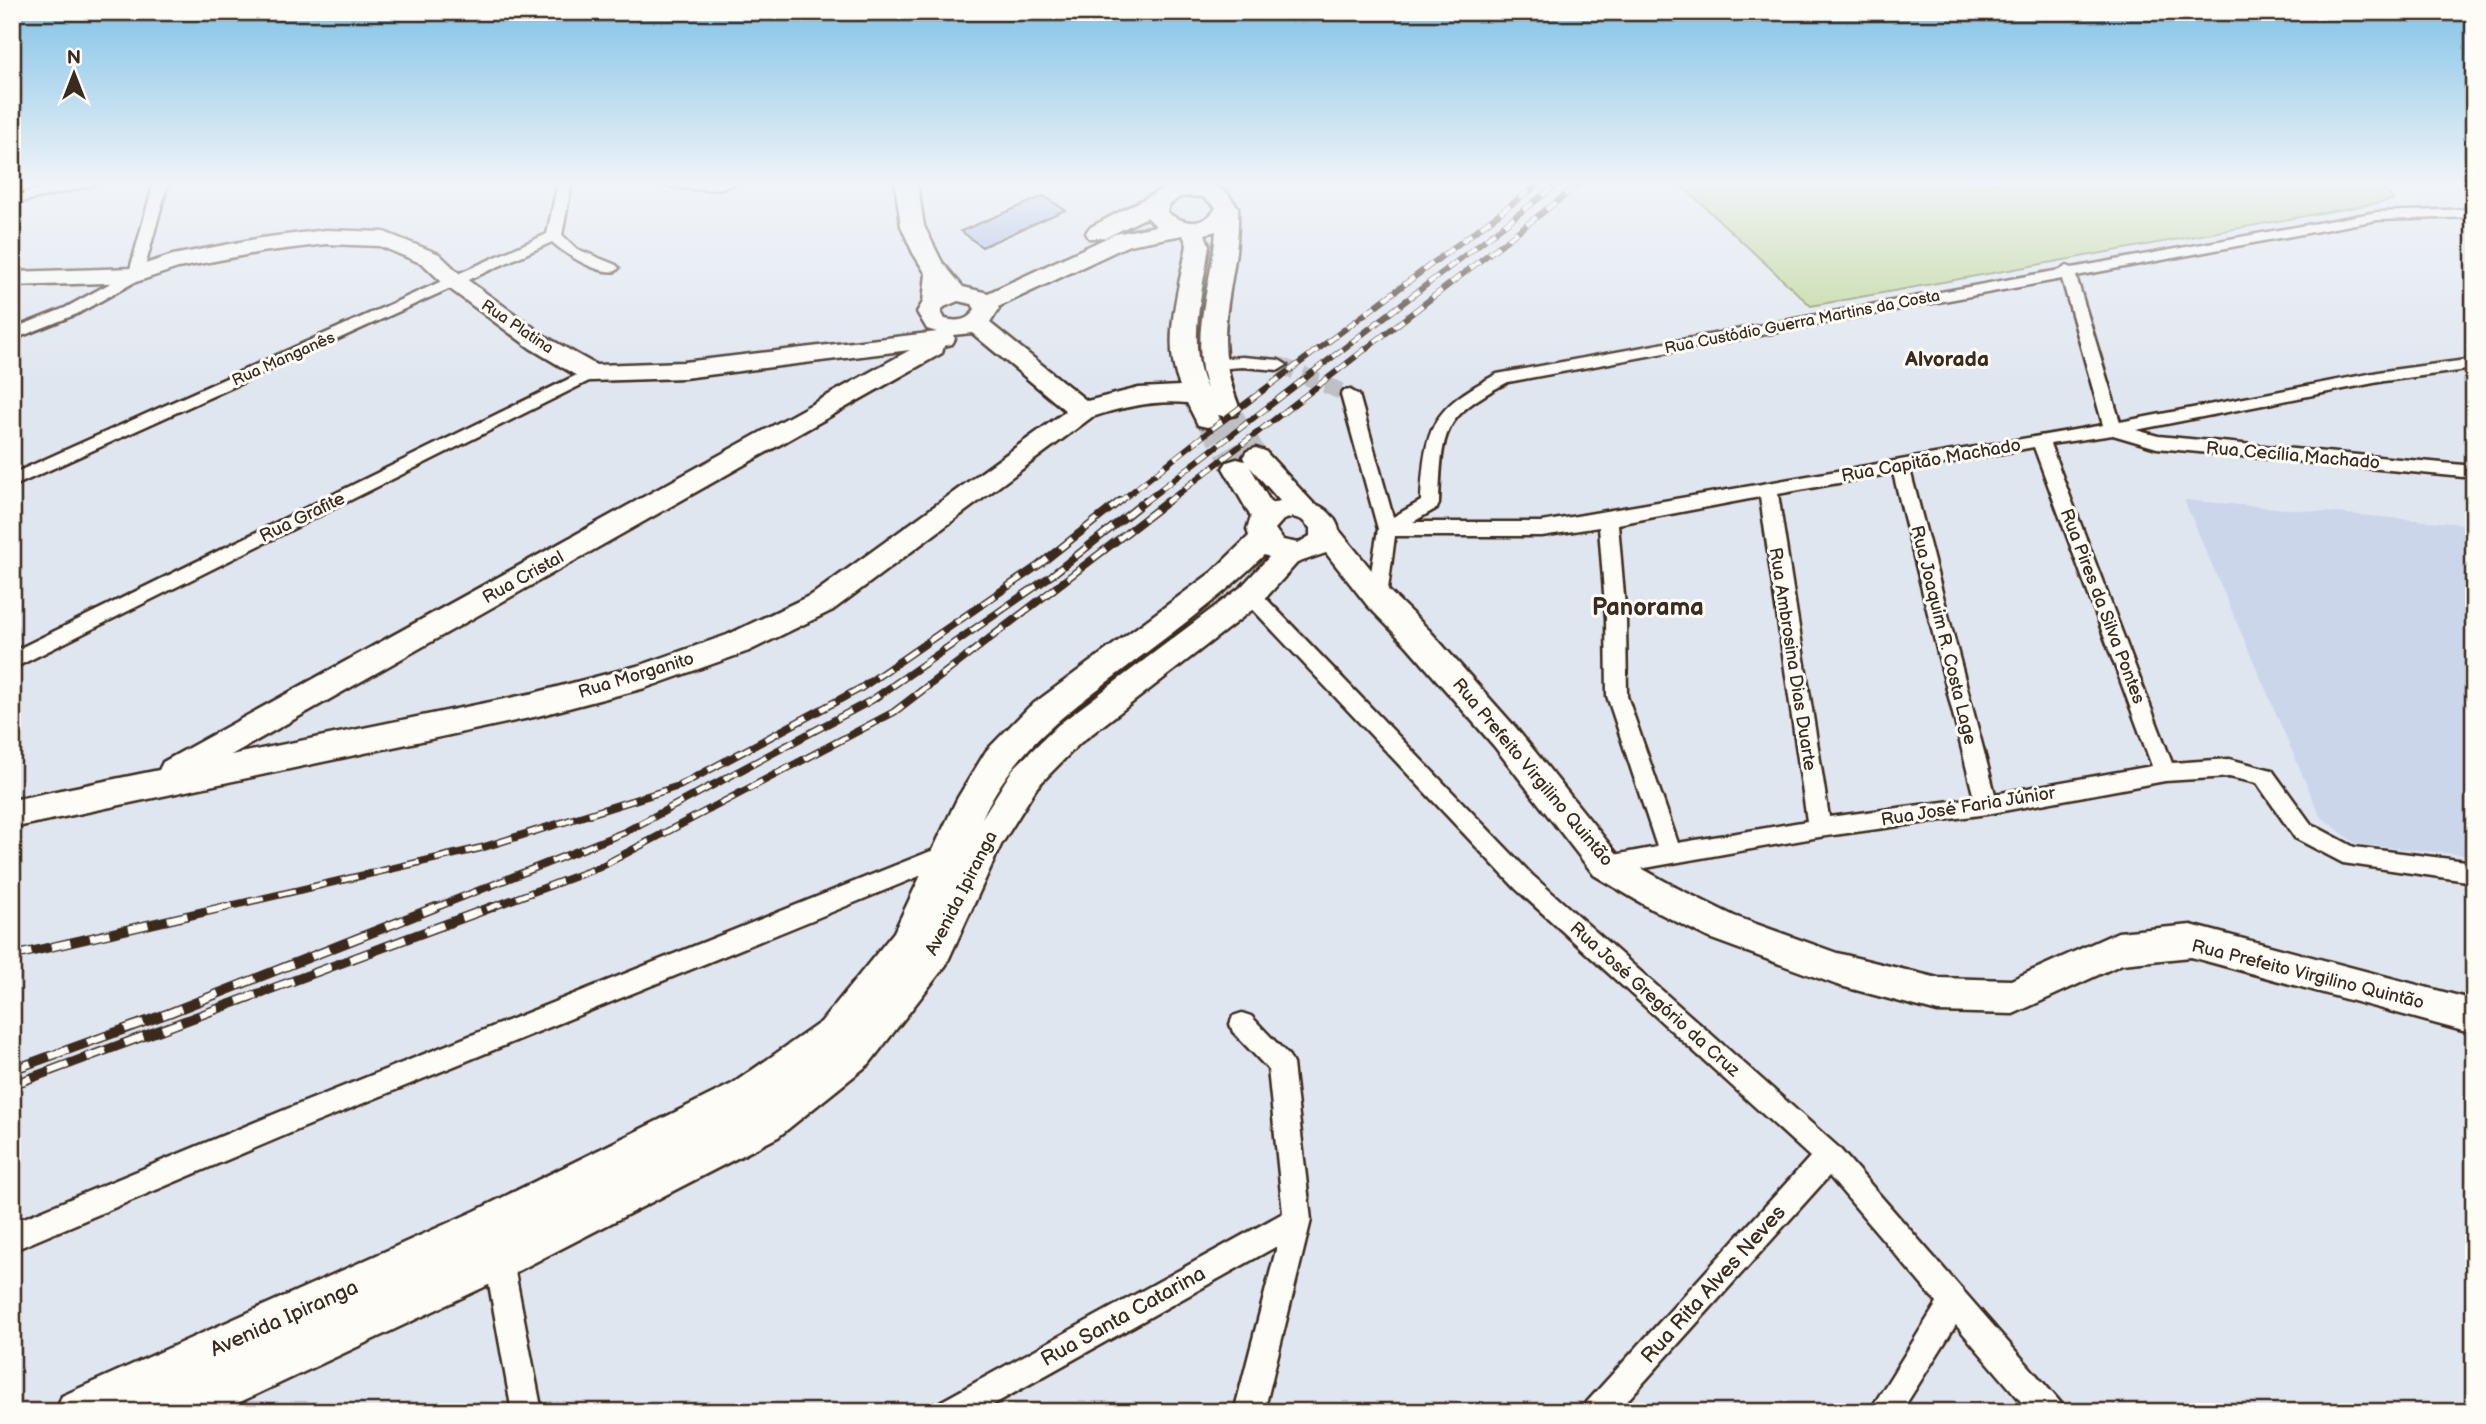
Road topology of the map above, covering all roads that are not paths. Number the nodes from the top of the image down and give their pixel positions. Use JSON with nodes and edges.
{"nodes":[{"id":1,"x":143,"y":248,"type":"edge"},
{"id":2,"x":243,"y":248,"type":"edge"},
{"id":3,"x":405,"y":248,"type":"edge"},
{"id":4,"x":526,"y":248,"type":"edge"},
{"id":5,"x":568,"y":248,"type":"edge"},
{"id":6,"x":921,"y":248,"type":"edge"},
{"id":7,"x":1074,"y":248,"type":"edge"},
{"id":8,"x":1101,"y":248,"type":"edge"},
{"id":9,"x":1197,"y":248,"type":"edge"},
{"id":10,"x":1225,"y":248,"type":"edge"},
{"id":11,"x":2194,"y":248,"type":"edge"},
{"id":12,"x":611,"y":268,"type":"dead end"},
{"id":13,"x":2067,"y":271,"type":"junction"},
{"id":14,"x":136,"y":275,"type":"junction"},
{"id":15,"x":937,"y":275,"type":"junction"},
{"id":16,"x":12,"y":279,"type":"edge"},
{"id":17,"x":454,"y":281,"type":"junction"},
{"id":18,"x":974,"y":304,"type":"junction"},
{"id":19,"x":939,"y":322,"type":"junction"},
{"id":20,"x":12,"y":335,"type":"edge"},
{"id":21,"x":906,"y":355,"type":"junction"},
{"id":22,"x":1214,"y":364,"type":"junction"},
{"id":23,"x":1279,"y":365,"type":"tunnel mouth"},
{"id":24,"x":2474,"y":365,"type":"edge"},
{"id":25,"x":591,"y":373,"type":"junction"},
{"id":26,"x":1196,"y":394,"type":"junction"},
{"id":27,"x":1350,"y":395,"type":"dead end"},
{"id":28,"x":1083,"y":411,"type":"junction"},
{"id":29,"x":2113,"y":429,"type":"junction"},
{"id":30,"x":2040,"y":440,"type":"junction"},
{"id":31,"x":1900,"y":466,"type":"junction"},
{"id":32,"x":2474,"y":472,"type":"edge"},
{"id":33,"x":12,"y":481,"type":"edge"},
{"id":34,"x":1768,"y":490,"type":"junction"},
{"id":35,"x":1303,"y":509,"type":"junction"},
{"id":36,"x":1608,"y":519,"type":"junction"},
{"id":37,"x":1387,"y":529,"type":"junction"},
{"id":38,"x":1325,"y":532,"type":"junction"},
{"id":39,"x":1257,"y":539,"type":"junction"},
{"id":40,"x":1294,"y":553,"type":"junction"},
{"id":41,"x":1251,"y":596,"type":"junction"},
{"id":42,"x":1377,"y":597,"type":"junction"},
{"id":43,"x":12,"y":661,"type":"edge"},
{"id":44,"x":2165,"y":772,"type":"junction"},
{"id":45,"x":147,"y":787,"type":"junction"},
{"id":46,"x":1987,"y":805,"type":"junction"},
{"id":47,"x":12,"y":814,"type":"edge"},
{"id":48,"x":1819,"y":828,"type":"junction"},
{"id":49,"x":1671,"y":854,"type":"junction"},
{"id":50,"x":946,"y":855,"type":"junction"},
{"id":51,"x":1606,"y":865,"type":"junction"},
{"id":52,"x":2474,"y":872,"type":"edge"},
{"id":53,"x":2474,"y":1017,"type":"edge"},
{"id":54,"x":1242,"y":1024,"type":"dead end"},
{"id":55,"x":1829,"y":1156,"type":"junction"},
{"id":56,"x":1297,"y":1220,"type":"junction"},
{"id":57,"x":12,"y":1237,"type":"edge"},
{"id":58,"x":494,"y":1241,"type":"junction"},
{"id":59,"x":1955,"y":1300,"type":"junction"},
{"id":60,"x":90,"y":1409,"type":"edge"},
{"id":61,"x":169,"y":1412,"type":"edge"},
{"id":62,"x":527,"y":1412,"type":"edge"},
{"id":63,"x":950,"y":1412,"type":"edge"},
{"id":64,"x":1249,"y":1412,"type":"edge"},
{"id":65,"x":1597,"y":1412,"type":"edge"},
{"id":66,"x":1884,"y":1412,"type":"edge"},
{"id":67,"x":2050,"y":1412,"type":"edge"}],
"edges":[{"from":1,"to":14,"type":"street"},
{"from":2,"to":14,"type":"street","name":"Rua Platina"},
{"from":3,"to":17,"type":"street","name":"Rua Platina"},
{"from":4,"to":17,"type":"street","name":"Rua Manganês"},
{"from":5,"to":12,"type":"street"},
{"from":6,"to":15,"type":"street"},
{"from":7,"to":18,"type":"street"},
{"from":8,"to":18,"type":"street"},
{"from":9,"to":26,"type":"street"},
{"from":10,"to":22,"type":"street"},
{"from":11,"to":13,"type":"street","name":"Rua Custódio Guerra Martins da Costa"},
{"from":13,"to":29,"type":"street"},
{"from":13,"to":37,"type":"street","name":"Rua Custódio Guerra Martins da Costa"},
{"from":14,"to":16,"type":"street","name":"Rua Platina"},
{"from":14,"to":20,"type":"street"},
{"from":15,"to":18,"type":"street"},
{"from":15,"to":19,"type":"street"},
{"from":17,"to":25,"type":"street","name":"Rua Platina"},
{"from":17,"to":33,"type":"street","name":"Rua Manganês"},
{"from":18,"to":19,"type":"street"},
{"from":18,"to":19,"type":"street"},
{"from":18,"to":28,"type":"street"},
{"from":19,"to":21,"type":"street","name":"Rua Cristal"},
{"from":21,"to":25,"type":"street"},
{"from":21,"to":45,"type":"street","name":"Rua Cristal"},
{"from":22,"to":23,"type":"street"},
{"from":22,"to":26,"type":"street"},
{"from":24,"to":29,"type":"street","name":"Rua Capitão Machado"},
{"from":25,"to":43,"type":"street","name":"Rua Grafite"},
{"from":26,"to":28,"type":"street","name":"Rua Morganito"},
{"from":27,"to":37,"type":"street"},
{"from":28,"to":45,"type":"street","name":"Rua Morganito"},
{"from":29,"to":30,"type":"street","name":"Rua Capitão Machado"},
{"from":29,"to":32,"type":"street","name":"Rua Cecília Machado"},
{"from":30,"to":31,"type":"street","name":"Rua Capitão Machado"},
{"from":30,"to":44,"type":"street","name":"Rua Pires da Silva Pontes"},
{"from":31,"to":34,"type":"street","name":"Rua Capitão Machado"},
{"from":31,"to":46,"type":"street","name":"Rua Joaquim R. Costa Lage"},
{"from":34,"to":36,"type":"street","name":"Rua Capitão Machado"},
{"from":34,"to":48,"type":"street","name":"Rua Ambrosina Dias Duarte"},
{"from":35,"to":38,"type":"street","name":"Rua Prefeito Virgilino Quintão"},
{"from":35,"to":39,"type":"street"},
{"from":35,"to":39,"type":"street"},
{"from":36,"to":37,"type":"street","name":"Rua Capitão Machado"},
{"from":36,"to":49,"type":"street"},
{"from":37,"to":42,"type":"street"},
{"from":38,"to":40,"type":"street","name":"Avenida Ipiranga"},
{"from":38,"to":42,"type":"street","name":"Rua Prefeito Virgilino Quintão"},
{"from":39,"to":40,"type":"street","name":"Rua Prefeito Virgilino Quintão"},
{"from":39,"to":41,"type":"street"},
{"from":39,"to":50,"type":"street","name":"Avenida Ipiranga"},
{"from":40,"to":41,"type":"street","name":"Avenida Ipiranga"},
{"from":40,"to":42,"type":"street","name":"Rua Prefeito Virgilino Quintão"},
{"from":41,"to":55,"type":"street","name":"Rua José Gregório da Cruz"},
{"from":41,"to":58,"type":"street","name":"Avenida Ipiranga"},
{"from":42,"to":51,"type":"street","name":"Rua Prefeito Virgilino Quintão"},
{"from":44,"to":46,"type":"street","name":"Rua José Faria Júnior"},
{"from":44,"to":52,"type":"street","name":"Rua José Faria Júnior"},
{"from":45,"to":47,"type":"street","name":"Rua Morganito"},
{"from":46,"to":48,"type":"street","name":"Rua José Faria Júnior"},
{"from":48,"to":49,"type":"street","name":"Rua José Faria Júnior"},
{"from":49,"to":51,"type":"street","name":"Rua José Faria Júnior"},
{"from":50,"to":57,"type":"street"},
{"from":50,"to":58,"type":"street","name":"Avenida Ipiranga"},
{"from":51,"to":53,"type":"street","name":"Rua Prefeito Virgilino Quintão"},
{"from":54,"to":56,"type":"street"},
{"from":55,"to":59,"type":"street","name":"Rua José Gregório da Cruz"},
{"from":55,"to":65,"type":"street","name":"Rua Rita Alves Neves"},
{"from":56,"to":63,"type":"street","name":"Rua Santa Catarina"},
{"from":56,"to":64,"type":"street"},
{"from":58,"to":60,"type":"street","name":"Avenida Ipiranga"},
{"from":58,"to":61,"type":"street","name":"Avenida Ipiranga"},
{"from":58,"to":62,"type":"street"},
{"from":59,"to":66,"type":"street"},
{"from":59,"to":67,"type":"street","name":"Rua José Gregório da Cruz"}]}
